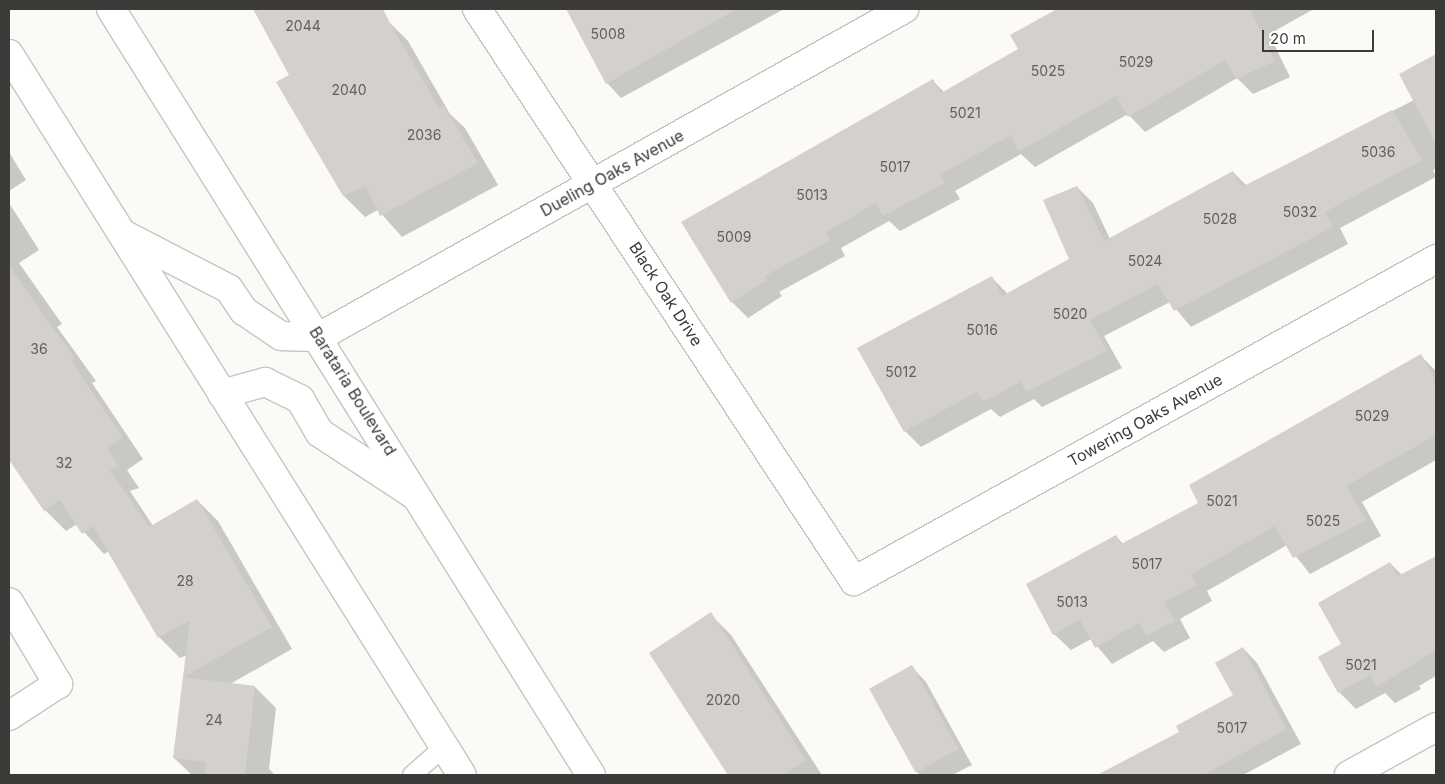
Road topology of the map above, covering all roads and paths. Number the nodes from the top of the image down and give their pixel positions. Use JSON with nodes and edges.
{"nodes":[{"id":1,"x":111,"y":9,"type":"edge"},
{"id":2,"x":477,"y":9,"type":"edge"},
{"id":3,"x":904,"y":9,"type":"edge"},
{"id":4,"x":9,"y":54,"type":"edge"},
{"id":5,"x":593,"y":184,"type":"junction"},
{"id":6,"x":121,"y":233,"type":"junction"},
{"id":7,"x":1436,"y":260,"type":"edge"},
{"id":8,"x":319,"y":337,"type":"junction"},
{"id":9,"x":222,"y":394,"type":"junction"},
{"id":10,"x":420,"y":499,"type":"junction"},
{"id":11,"x":854,"y":581,"type":"joint"},
{"id":12,"x":9,"y":602,"type":"edge"},
{"id":13,"x":9,"y":716,"type":"edge"},
{"id":14,"x":1436,"y":727,"type":"edge"},
{"id":15,"x":444,"y":747,"type":"junction"},
{"id":16,"x":412,"y":775,"type":"edge"},
{"id":17,"x":462,"y":775,"type":"edge"},
{"id":18,"x":591,"y":775,"type":"edge"},
{"id":19,"x":1349,"y":775,"type":"edge"}],
"edges":[{"from":1,"to":8,"type":"street","name":"Barataria Boulevard"},
{"from":2,"to":5,"type":"street","name":"Black Oak Drive"},
{"from":3,"to":5,"type":"street","name":"Dueling Oaks Avenue"},
{"from":4,"to":6,"type":"street"},
{"from":5,"to":8,"type":"street","name":"Dueling Oaks Avenue"},
{"from":5,"to":11,"type":"street","name":"Black Oak Drive"},
{"from":6,"to":8,"type":"street"},
{"from":6,"to":9,"type":"street"},
{"from":7,"to":11,"type":"street","name":"Towering Oaks Avenue"},
{"from":8,"to":10,"type":"street","name":"Barataria Boulevard"},
{"from":9,"to":10,"type":"street"},
{"from":9,"to":15,"type":"street"},
{"from":10,"to":18,"type":"street","name":"Barataria Boulevard"},
{"from":12,"to":13,"type":"street"},
{"from":14,"to":19,"type":"street"},
{"from":15,"to":16,"type":"lane"},
{"from":15,"to":17,"type":"street"}]}
